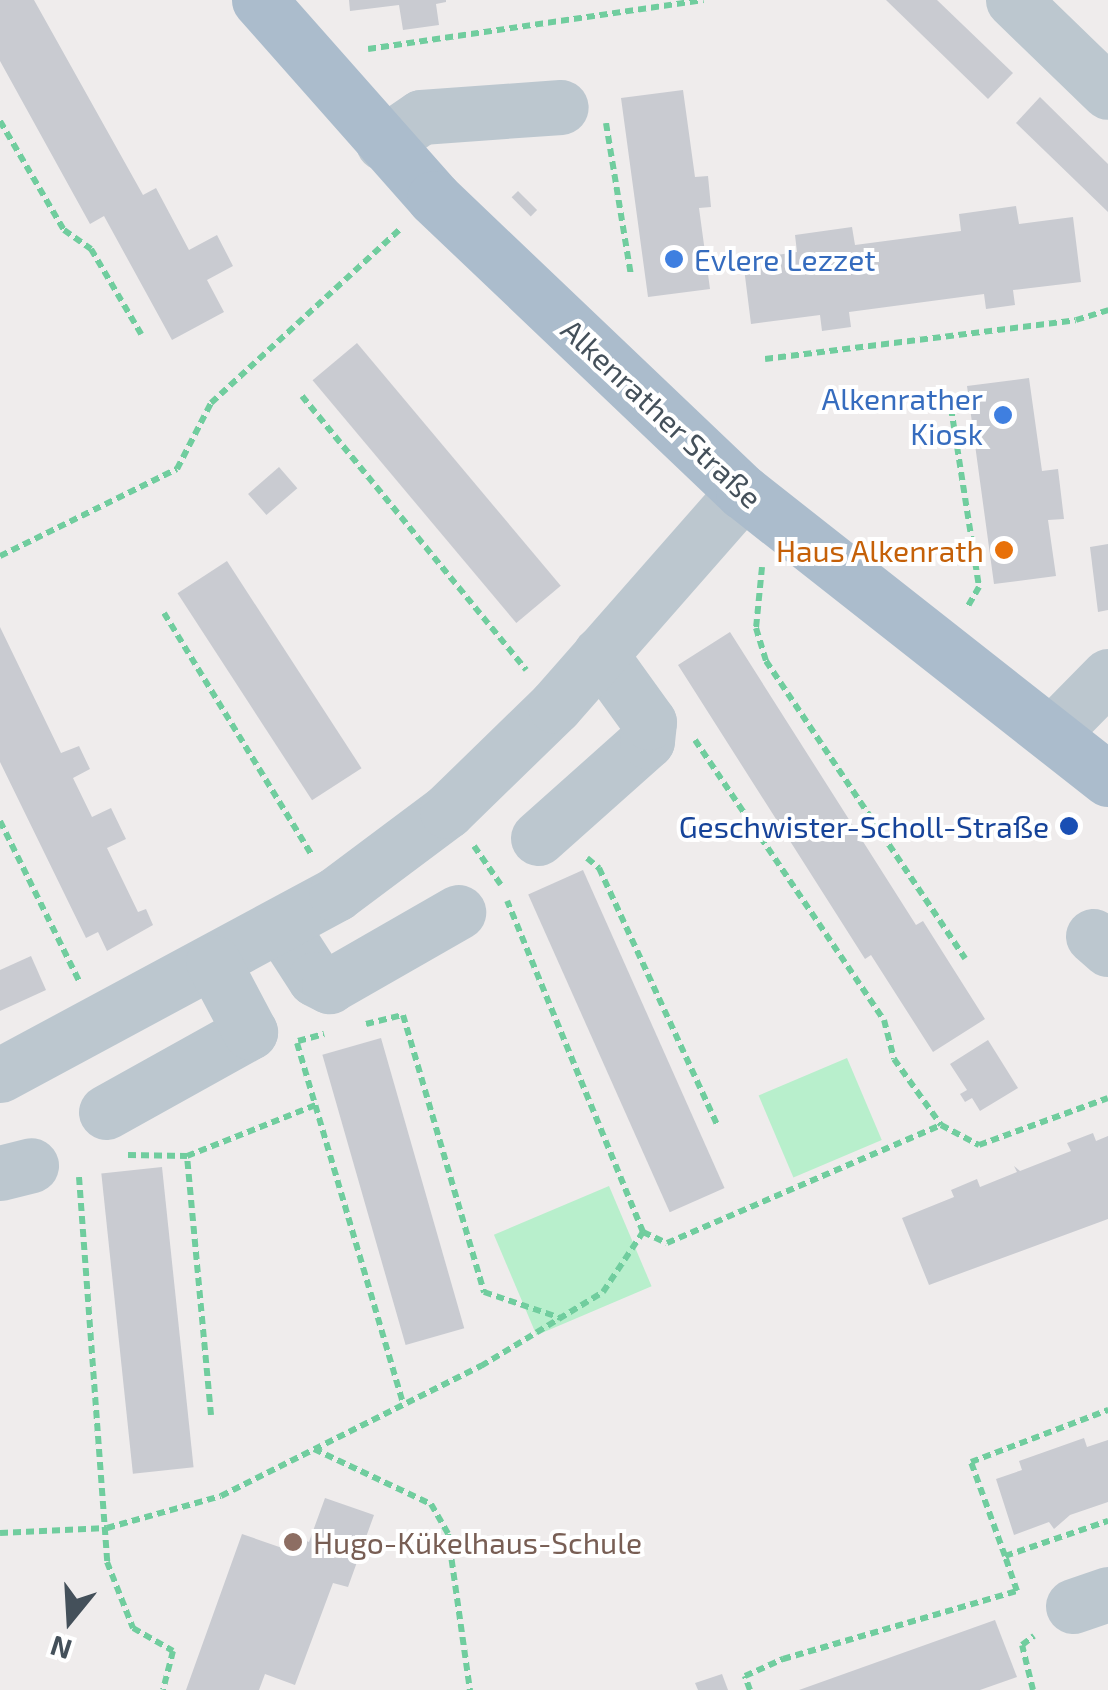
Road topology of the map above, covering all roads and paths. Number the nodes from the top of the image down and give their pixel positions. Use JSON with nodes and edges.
{"nodes":[{"id":1,"x":259,"y":0,"type":"edge"},
{"id":2,"x":703,"y":0,"type":"edge"},
{"id":3,"x":1013,"y":0,"type":"edge"},
{"id":4,"x":307,"y":60,"type":"junction"},
{"id":5,"x":1108,"y":92,"type":"edge"},
{"id":6,"x":560,"y":107,"type":"joint"},
{"id":7,"x":0,"y":120,"type":"edge"},
{"id":8,"x":383,"y":143,"type":"junction"},
{"id":9,"x":434,"y":198,"type":"junction"},
{"id":10,"x":631,"y":275,"type":"dead end"},
{"id":11,"x":1108,"y":310,"type":"edge"},
{"id":12,"x":141,"y":334,"type":"dead end"},
{"id":13,"x":765,"y":359,"type":"dead end"},
{"id":14,"x":302,"y":396,"type":"dead end"},
{"id":15,"x":951,"y":408,"type":"dead end"},
{"id":16,"x":731,"y":506,"type":"junction"},
{"id":17,"x":0,"y":556,"type":"edge"},
{"id":18,"x":164,"y":613,"type":"dead end"},
{"id":19,"x":943,"y":648,"type":"junction"},
{"id":20,"x":600,"y":654,"type":"junction"},
{"id":21,"x":1108,"y":676,"type":"edge"},
{"id":22,"x":555,"y":706,"type":"junction"},
{"id":23,"x":687,"y":728,"type":"dead end"},
{"id":24,"x":1052,"y":734,"type":"junction"},
{"id":25,"x":1108,"y":779,"type":"edge"},
{"id":26,"x":447,"y":811,"type":"junction"},
{"id":27,"x":0,"y":821,"type":"edge"},
{"id":28,"x":538,"y":838,"type":"junction"},
{"id":29,"x":336,"y":894,"type":"junction"},
{"id":30,"x":478,"y":895,"type":"junction"},
{"id":31,"x":280,"y":925,"type":"junction"},
{"id":32,"x":965,"y":958,"type":"dead end"},
{"id":33,"x":213,"y":962,"type":"junction"},
{"id":34,"x":403,"y":1015,"type":"dead end"},
{"id":35,"x":100,"y":1024,"type":"junction"},
{"id":36,"x":291,"y":1026,"type":"dead end"},
{"id":37,"x":0,"y":1075,"type":"edge"},
{"id":38,"x":1108,"y":1098,"type":"edge"},
{"id":39,"x":316,"y":1105,"type":"junction"},
{"id":40,"x":718,"y":1125,"type":"dead end"},
{"id":41,"x":942,"y":1125,"type":"junction"},
{"id":42,"x":54,"y":1151,"type":"edge"},
{"id":43,"x":643,"y":1232,"type":"junction"},
{"id":44,"x":561,"y":1318,"type":"junction"},
{"id":45,"x":403,"y":1403,"type":"junction"},
{"id":46,"x":1108,"y":1410,"type":"edge"},
{"id":47,"x":211,"y":1415,"type":"dead end"},
{"id":48,"x":314,"y":1450,"type":"junction"},
{"id":49,"x":1108,"y":1520,"type":"edge"},
{"id":50,"x":107,"y":1528,"type":"junction"},
{"id":51,"x":0,"y":1533,"type":"edge"},
{"id":52,"x":1005,"y":1556,"type":"junction"},
{"id":53,"x":1017,"y":1591,"type":"junction"},
{"id":54,"x":1058,"y":1607,"type":"edge"},
{"id":55,"x":163,"y":1690,"type":"edge"},
{"id":56,"x":470,"y":1690,"type":"edge"},
{"id":57,"x":750,"y":1690,"type":"edge"},
{"id":58,"x":1033,"y":1690,"type":"edge"}],
"edges":[{"from":1,"to":4,"type":"main road","name":"Alkenrather Straße"},
{"from":2,"to":4,"type":"path"},
{"from":3,"to":5,"type":"street"},
{"from":4,"to":8,"type":"main road","name":"Alkenrather Straße"},
{"from":6,"to":8,"type":"street"},
{"from":6,"to":10,"type":"path"},
{"from":7,"to":12,"type":"path"},
{"from":8,"to":9,"type":"main road","name":"Alkenrather Straße"},
{"from":9,"to":16,"type":"main road","name":"Alkenrather Straße"},
{"from":9,"to":17,"type":"path"},
{"from":11,"to":13,"type":"path"},
{"from":14,"to":22,"type":"path"},
{"from":15,"to":19,"type":"path"},
{"from":16,"to":19,"type":"main road","name":"Alkenrather Straße"},
{"from":16,"to":20,"type":"street"},
{"from":16,"to":32,"type":"path"},
{"from":18,"to":29,"type":"path"},
{"from":19,"to":24,"type":"main road","name":"Alkenrather Straße"},
{"from":20,"to":22,"type":"street"},
{"from":20,"to":28,"type":"street"},
{"from":21,"to":24,"type":"street"},
{"from":22,"to":26,"type":"street"},
{"from":23,"to":41,"type":"path"},
{"from":24,"to":25,"type":"main road","name":"Alkenrather Straße"},
{"from":26,"to":29,"type":"street"},
{"from":26,"to":30,"type":"path"},
{"from":27,"to":35,"type":"path"},
{"from":28,"to":30,"type":"path"},
{"from":28,"to":40,"type":"path"},
{"from":29,"to":31,"type":"street"},
{"from":30,"to":31,"type":"street"},
{"from":30,"to":43,"type":"path"},
{"from":31,"to":33,"type":"street"},
{"from":33,"to":35,"type":"street"},
{"from":33,"to":42,"type":"street"},
{"from":34,"to":44,"type":"path"},
{"from":35,"to":37,"type":"street"},
{"from":36,"to":39,"type":"path"},
{"from":38,"to":41,"type":"path"},
{"from":39,"to":45,"type":"path"},
{"from":39,"to":47,"type":"path"},
{"from":41,"to":43,"type":"path"},
{"from":42,"to":50,"type":"path"},
{"from":43,"to":44,"type":"path"},
{"from":44,"to":45,"type":"path"},
{"from":45,"to":48,"type":"path"},
{"from":46,"to":52,"type":"path"},
{"from":48,"to":50,"type":"path"},
{"from":48,"to":56,"type":"path"},
{"from":49,"to":52,"type":"path"},
{"from":50,"to":51,"type":"path"},
{"from":50,"to":55,"type":"path"},
{"from":52,"to":53,"type":"path"},
{"from":53,"to":54,"type":"path"},
{"from":53,"to":57,"type":"path"},
{"from":54,"to":58,"type":"path"}]}
